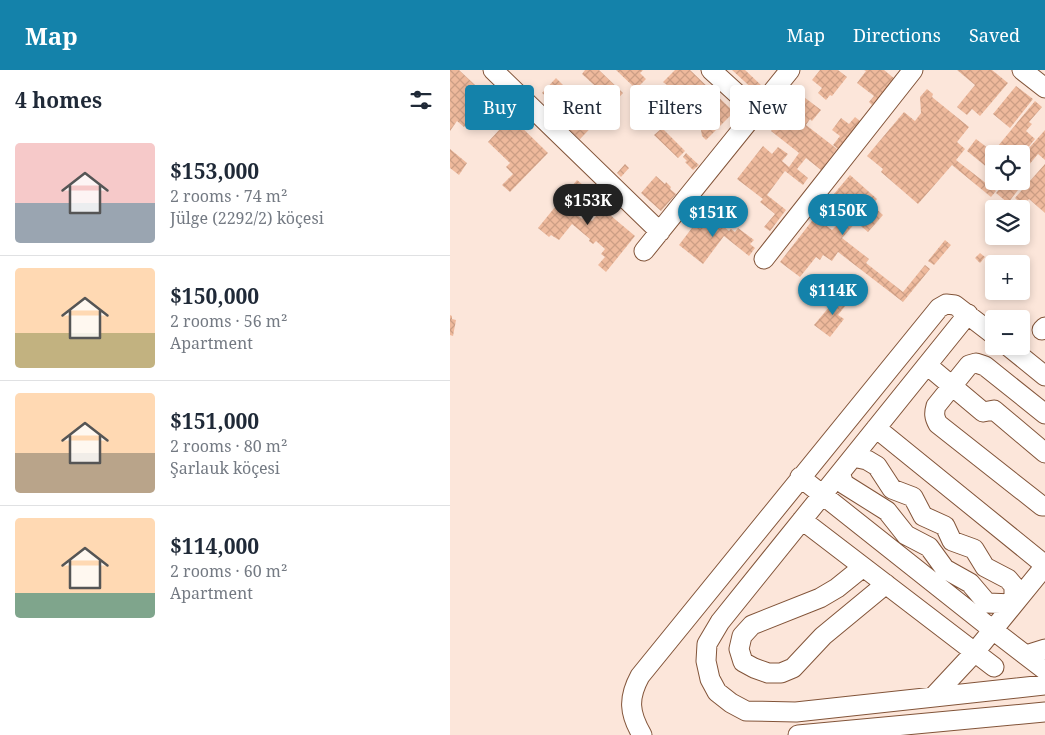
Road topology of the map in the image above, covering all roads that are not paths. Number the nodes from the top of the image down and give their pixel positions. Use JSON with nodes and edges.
{"nodes":[{"id":1,"x":492,"y":70,"type":"edge"},
{"id":2,"x":712,"y":70,"type":"edge"},
{"id":3,"x":790,"y":70,"type":"edge"},
{"id":4,"x":913,"y":70,"type":"edge"},
{"id":5,"x":1022,"y":70,"type":"edge"},
{"id":6,"x":778,"y":85,"type":"edge"},
{"id":7,"x":730,"y":87,"type":"edge"},
{"id":8,"x":1045,"y":88,"type":"edge"},
{"id":9,"x":741,"y":130,"type":"edge"},
{"id":10,"x":660,"y":232,"type":"junction"},
{"id":11,"x":644,"y":251,"type":"dead end"},
{"id":12,"x":764,"y":259,"type":"dead end"},
{"id":13,"x":968,"y":314,"type":"junction"},
{"id":14,"x":985,"y":328,"type":"edge"},
{"id":15,"x":1019,"y":355,"type":"edge"},
{"id":16,"x":927,"y":365,"type":"junction"},
{"id":17,"x":1045,"y":376,"type":"edge"},
{"id":18,"x":952,"y":386,"type":"junction"},
{"id":19,"x":1045,"y":414,"type":"edge"},
{"id":20,"x":876,"y":428,"type":"junction"},
{"id":21,"x":1045,"y":453,"type":"edge"},
{"id":22,"x":853,"y":457,"type":"junction"},
{"id":23,"x":840,"y":473,"type":"junction"},
{"id":24,"x":800,"y":477,"type":"junction"},
{"id":25,"x":822,"y":495,"type":"junction"},
{"id":26,"x":1045,"y":506,"type":"edge"},
{"id":27,"x":802,"y":520,"type":"junction"},
{"id":28,"x":1045,"y":565,"type":"edge"},
{"id":29,"x":863,"y":567,"type":"junction"},
{"id":30,"x":886,"y":584,"type":"junction"},
{"id":31,"x":1014,"y":604,"type":"junction"},
{"id":32,"x":993,"y":630,"type":"junction"},
{"id":33,"x":1045,"y":649,"type":"edge"},
{"id":34,"x":974,"y":652,"type":"junction"},
{"id":35,"x":1026,"y":655,"type":"junction"},
{"id":36,"x":994,"y":667,"type":"dead end"},
{"id":37,"x":1045,"y":670,"type":"edge"},
{"id":38,"x":1045,"y":685,"type":"edge"},
{"id":39,"x":933,"y":697,"type":"junction"},
{"id":40,"x":1045,"y":712,"type":"edge"},
{"id":41,"x":642,"y":735,"type":"edge"},
{"id":42,"x":798,"y":735,"type":"edge"}],
"edges":[{"from":1,"to":10,"type":"street"},
{"from":2,"to":7,"type":"street"},
{"from":3,"to":6,"type":"street"},
{"from":4,"to":12,"type":"street"},
{"from":5,"to":8,"type":"street"},
{"from":9,"to":10,"type":"street"},
{"from":10,"to":11,"type":"street"},
{"from":13,"to":14,"type":"street"},
{"from":13,"to":16,"type":"street"},
{"from":13,"to":24,"type":"street"},
{"from":15,"to":17,"type":"street"},
{"from":16,"to":18,"type":"street"},
{"from":16,"to":20,"type":"street"},
{"from":18,"to":19,"type":"street"},
{"from":18,"to":21,"type":"street"},
{"from":18,"to":26,"type":"street"},
{"from":20,"to":22,"type":"street"},
{"from":20,"to":28,"type":"street"},
{"from":22,"to":23,"type":"street"},
{"from":22,"to":31,"type":"street"},
{"from":23,"to":25,"type":"street"},
{"from":23,"to":31,"type":"street"},
{"from":24,"to":25,"type":"street"},
{"from":24,"to":41,"type":"street"},
{"from":25,"to":27,"type":"street"},
{"from":25,"to":32,"type":"street"},
{"from":27,"to":29,"type":"street"},
{"from":27,"to":39,"type":"street"},
{"from":28,"to":31,"type":"street"},
{"from":29,"to":30,"type":"street"},
{"from":29,"to":30,"type":"street"},
{"from":30,"to":34,"type":"street"},
{"from":31,"to":32,"type":"street"},
{"from":32,"to":34,"type":"street"},
{"from":32,"to":35,"type":"street"},
{"from":33,"to":35,"type":"street"},
{"from":34,"to":36,"type":"street"},
{"from":34,"to":39,"type":"street"},
{"from":35,"to":37,"type":"street"},
{"from":38,"to":39,"type":"street"},
{"from":40,"to":42,"type":"street"}]}
